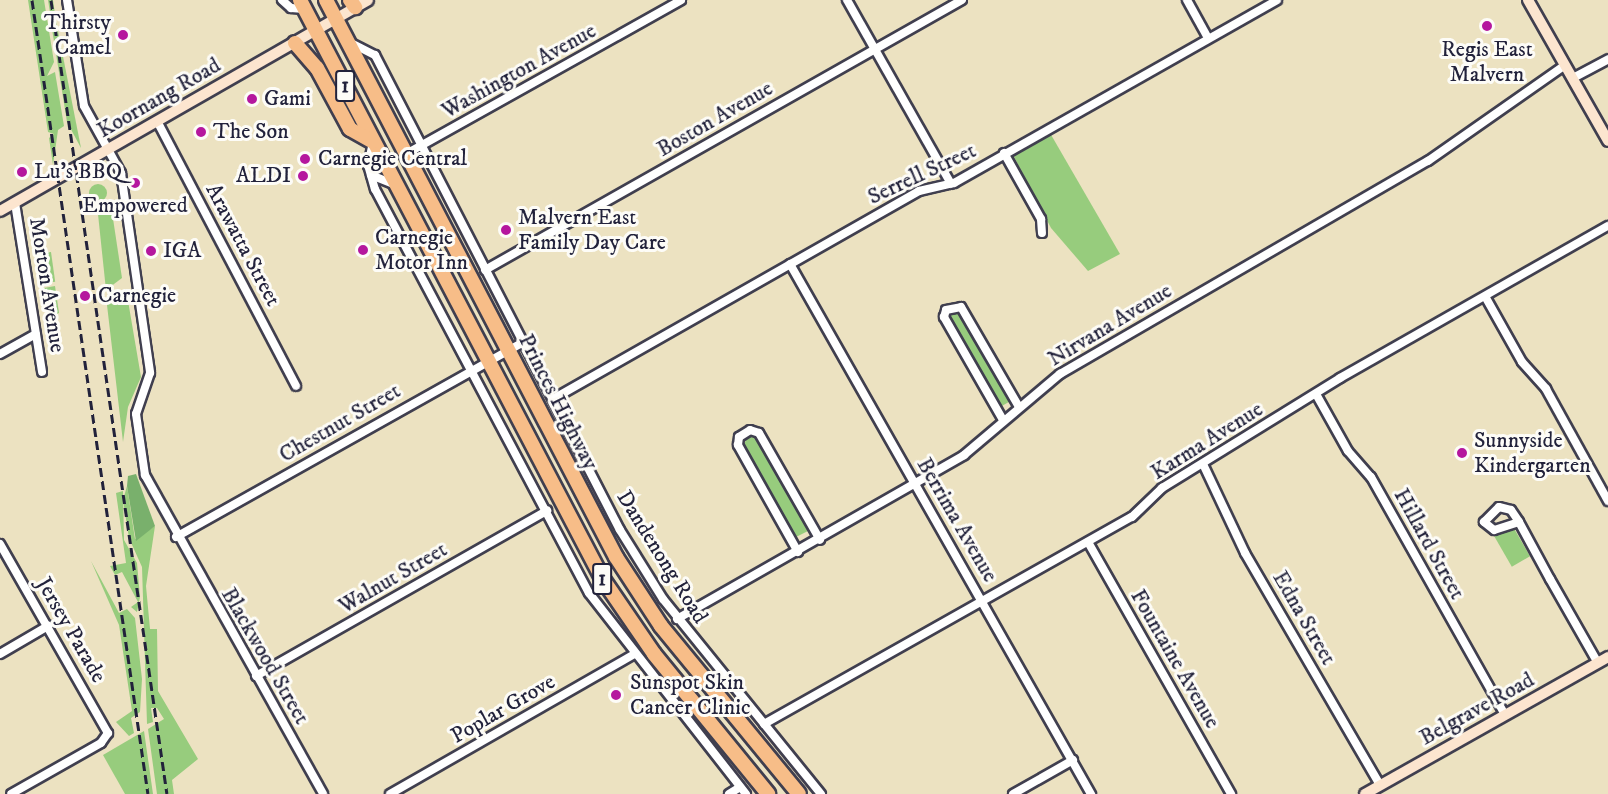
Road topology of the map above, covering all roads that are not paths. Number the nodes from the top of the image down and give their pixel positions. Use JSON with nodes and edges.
{"nodes":[{"id":1,"x":67,"y":0,"type":"edge"},
{"id":2,"x":282,"y":0,"type":"edge"},
{"id":3,"x":326,"y":0,"type":"edge"},
{"id":4,"x":368,"y":0,"type":"edge"},
{"id":5,"x":681,"y":0,"type":"edge"},
{"id":6,"x":847,"y":0,"type":"edge"},
{"id":7,"x":962,"y":0,"type":"edge"},
{"id":8,"x":1187,"y":0,"type":"edge"},
{"id":9,"x":1277,"y":0,"type":"edge"},
{"id":10,"x":1528,"y":0,"type":"edge"},
{"id":11,"x":302,"y":4,"type":"edge"},
{"id":12,"x":352,"y":4,"type":"edge"},
{"id":13,"x":336,"y":19,"type":"junction"},
{"id":14,"x":316,"y":31,"type":"junction"},
{"id":15,"x":1208,"y":38,"type":"junction"},
{"id":16,"x":347,"y":40,"type":"junction"},
{"id":17,"x":295,"y":43,"type":"junction"},
{"id":18,"x":875,"y":49,"type":"junction"},
{"id":19,"x":1608,"y":59,"type":"edge"},
{"id":20,"x":1565,"y":65,"type":"junction"},
{"id":21,"x":1573,"y":78,"type":"junction"},
{"id":22,"x":157,"y":122,"type":"junction"},
{"id":23,"x":1608,"y":141,"type":"edge"},
{"id":24,"x":373,"y":142,"type":"junction"},
{"id":25,"x":422,"y":146,"type":"junction"},
{"id":26,"x":108,"y":149,"type":"junction"},
{"id":27,"x":1004,"y":153,"type":"junction"},
{"id":28,"x":406,"y":154,"type":"junction"},
{"id":29,"x":369,"y":174,"type":"junction"},
{"id":30,"x":951,"y":184,"type":"junction"},
{"id":31,"x":396,"y":185,"type":"junction"},
{"id":32,"x":15,"y":203,"type":"junction"},
{"id":33,"x":0,"y":211,"type":"edge"},
{"id":34,"x":1608,"y":226,"type":"edge"},
{"id":35,"x":1042,"y":233,"type":"dead end"},
{"id":36,"x":790,"y":264,"type":"junction"},
{"id":37,"x":485,"y":270,"type":"junction"},
{"id":38,"x":1486,"y":298,"type":"junction"},
{"id":39,"x":36,"y":334,"type":"junction"},
{"id":40,"x":523,"y":342,"type":"junction"},
{"id":41,"x":507,"y":350,"type":"junction"},
{"id":42,"x":0,"y":354,"type":"edge"},
{"id":43,"x":487,"y":360,"type":"junction"},
{"id":44,"x":472,"y":369,"type":"junction"},
{"id":45,"x":42,"y":372,"type":"dead end"},
{"id":46,"x":296,"y":386,"type":"dead end"},
{"id":47,"x":1316,"y":394,"type":"junction"},
{"id":48,"x":553,"y":399,"type":"junction"},
{"id":49,"x":1018,"y":407,"type":"junction"},
{"id":50,"x":1003,"y":420,"type":"junction"},
{"id":51,"x":1203,"y":464,"type":"junction"},
{"id":52,"x":915,"y":483,"type":"junction"},
{"id":53,"x":1608,"y":501,"type":"edge"},
{"id":54,"x":547,"y":511,"type":"junction"},
{"id":55,"x":1519,"y":522,"type":"dead end"},
{"id":56,"x":176,"y":537,"type":"junction"},
{"id":57,"x":820,"y":540,"type":"junction"},
{"id":58,"x":1088,"y":542,"type":"junction"},
{"id":59,"x":0,"y":544,"type":"edge"},
{"id":60,"x":798,"y":552,"type":"junction"},
{"id":61,"x":982,"y":602,"type":"junction"},
{"id":62,"x":677,"y":619,"type":"junction"},
{"id":63,"x":48,"y":626,"type":"junction"},
{"id":64,"x":0,"y":654,"type":"edge"},
{"id":65,"x":633,"y":655,"type":"junction"},
{"id":66,"x":1603,"y":660,"type":"edge"},
{"id":67,"x":256,"y":676,"type":"junction"},
{"id":68,"x":707,"y":683,"type":"junction"},
{"id":69,"x":688,"y":697,"type":"junction"},
{"id":70,"x":1504,"y":715,"type":"junction"},
{"id":71,"x":764,"y":724,"type":"junction"},
{"id":72,"x":1073,"y":760,"type":"junction"},
{"id":73,"x":1380,"y":785,"type":"junction"},
{"id":74,"x":740,"y":787,"type":"junction"},
{"id":75,"x":11,"y":794,"type":"edge"},
{"id":76,"x":323,"y":794,"type":"edge"},
{"id":77,"x":390,"y":794,"type":"edge"},
{"id":78,"x":729,"y":794,"type":"edge"},
{"id":79,"x":746,"y":794,"type":"edge"},
{"id":80,"x":768,"y":794,"type":"edge"},
{"id":81,"x":798,"y":794,"type":"edge"},
{"id":82,"x":821,"y":794,"type":"edge"},
{"id":83,"x":1013,"y":794,"type":"edge"},
{"id":84,"x":1091,"y":794,"type":"edge"},
{"id":85,"x":1231,"y":794,"type":"edge"},
{"id":86,"x":1365,"y":794,"type":"edge"}],
"edges":[{"from":1,"to":26,"type":"street","name":"Blackwood Street"},
{"from":2,"to":11,"type":"street"},
{"from":3,"to":13,"type":"highway","name":"Princes Highway","number":"1"},
{"from":4,"to":12,"type":"main road","name":"Koornang Road"},
{"from":5,"to":25,"type":"street","name":"Washington Avenue"},
{"from":6,"to":18,"type":"street"},
{"from":7,"to":18,"type":"street","name":"Boston Avenue"},
{"from":8,"to":15,"type":"street"},
{"from":9,"to":15,"type":"street","name":"Serrell Street"},
{"from":10,"to":20,"type":"main road"},
{"from":11,"to":14,"type":"highway","name":"Princes Highway","number":"1"},
{"from":12,"to":13,"type":"main road","name":"Koornang Road"},
{"from":13,"to":14,"type":"main road","name":"Koornang Road"},
{"from":13,"to":16,"type":"highway","name":"Princes Highway","number":"1"},
{"from":14,"to":17,"type":"main road","name":"Koornang Road"},
{"from":14,"to":24,"type":"highway","name":"Princes Highway","number":"1"},
{"from":15,"to":27,"type":"street","name":"Serrell Street"},
{"from":16,"to":25,"type":"street","name":"Dandenong Road"},
{"from":16,"to":28,"type":"highway","name":"Princes Highway","number":"1"},
{"from":17,"to":22,"type":"main road","name":"Koornang Road"},
{"from":17,"to":24,"type":"highway"},
{"from":18,"to":30,"type":"street"},
{"from":18,"to":37,"type":"street","name":"Boston Avenue"},
{"from":19,"to":21,"type":"street"},
{"from":20,"to":21,"type":"main road"},
{"from":20,"to":49,"type":"street","name":"Nirvana Avenue"},
{"from":21,"to":23,"type":"main road"},
{"from":22,"to":26,"type":"main road","name":"Koornang Road"},
{"from":22,"to":46,"type":"street","name":"Arawatta Street"},
{"from":24,"to":29,"type":"street"},
{"from":24,"to":31,"type":"highway","name":"Princes Highway","number":"1"},
{"from":25,"to":28,"type":"street","name":"Washington Avenue"},
{"from":25,"to":37,"type":"street","name":"Dandenong Road"},
{"from":26,"to":32,"type":"main road","name":"Koornang Road"},
{"from":26,"to":56,"type":"street","name":"Blackwood Street"},
{"from":27,"to":30,"type":"street","name":"Serrell Street"},
{"from":27,"to":35,"type":"street"},
{"from":28,"to":41,"type":"highway","name":"Princes Highway","number":"1"},
{"from":29,"to":31,"type":"street"},
{"from":29,"to":44,"type":"street"},
{"from":30,"to":36,"type":"street","name":"Serrell Street"},
{"from":31,"to":43,"type":"highway","name":"Princes Highway","number":"1"},
{"from":32,"to":33,"type":"main road","name":"Koornang Road"},
{"from":32,"to":39,"type":"street","name":"Morton Avenue"},
{"from":34,"to":38,"type":"street","name":"Karma Avenue"},
{"from":36,"to":48,"type":"street","name":"Serrell Street"},
{"from":36,"to":52,"type":"street","name":"Berrima Avenue"},
{"from":37,"to":40,"type":"street","name":"Dandenong Road"},
{"from":38,"to":47,"type":"street","name":"Karma Avenue"},
{"from":38,"to":53,"type":"street"},
{"from":39,"to":42,"type":"street"},
{"from":39,"to":45,"type":"street","name":"Morton Avenue"},
{"from":40,"to":41,"type":"street","name":"Chestnut Street"},
{"from":40,"to":48,"type":"street","name":"Dandenong Road"},
{"from":41,"to":43,"type":"street","name":"Chestnut Street"},
{"from":41,"to":68,"type":"highway","name":"Princes Highway","number":"1"},
{"from":43,"to":44,"type":"street","name":"Chestnut Street"},
{"from":43,"to":69,"type":"highway","name":"Princes Highway","number":"1"},
{"from":44,"to":54,"type":"street"},
{"from":44,"to":56,"type":"street","name":"Chestnut Street"},
{"from":47,"to":51,"type":"street","name":"Karma Avenue"},
{"from":47,"to":70,"type":"street","name":"Hillard Street"},
{"from":48,"to":62,"type":"street","name":"Dandenong Road"},
{"from":49,"to":50,"type":"street","name":"Nirvana Avenue"},
{"from":49,"to":50,"type":"street"},
{"from":50,"to":52,"type":"street","name":"Nirvana Avenue"},
{"from":51,"to":58,"type":"street","name":"Karma Avenue"},
{"from":51,"to":73,"type":"street","name":"Edna Street"},
{"from":52,"to":57,"type":"street","name":"Nirvana Avenue"},
{"from":52,"to":61,"type":"street","name":"Berrima Avenue"},
{"from":54,"to":65,"type":"street"},
{"from":54,"to":67,"type":"street","name":"Walnut Street"},
{"from":55,"to":66,"type":"street"},
{"from":56,"to":67,"type":"street","name":"Blackwood Street"},
{"from":57,"to":60,"type":"street","name":"Nirvana Avenue"},
{"from":57,"to":60,"type":"street"},
{"from":58,"to":61,"type":"street","name":"Karma Avenue"},
{"from":58,"to":85,"type":"street","name":"Fountaine Avenue"},
{"from":59,"to":63,"type":"street","name":"Jersey Parade"},
{"from":60,"to":62,"type":"street","name":"Nirvana Avenue"},
{"from":61,"to":71,"type":"street","name":"Karma Avenue"},
{"from":61,"to":72,"type":"street","name":"Berrima Avenue"},
{"from":62,"to":71,"type":"street","name":"Dandenong Road"},
{"from":63,"to":64,"type":"street"},
{"from":63,"to":75,"type":"street","name":"Jersey Parade"},
{"from":65,"to":74,"type":"street"},
{"from":65,"to":77,"type":"street","name":"Poplar Grove"},
{"from":66,"to":70,"type":"main road","name":"Belgrave Road"},
{"from":67,"to":76,"type":"street","name":"Blackwood Street"},
{"from":68,"to":69,"type":"highway"},
{"from":68,"to":81,"type":"highway","name":"Princes Highway","number":"1"},
{"from":69,"to":80,"type":"highway","name":"Princes Highway","number":"1"},
{"from":70,"to":73,"type":"main road","name":"Belgrave Road"},
{"from":71,"to":82,"type":"street","name":"Dandenong Road"},
{"from":72,"to":83,"type":"street"},
{"from":72,"to":84,"type":"street","name":"Berrima Avenue"},
{"from":73,"to":86,"type":"main road","name":"Belgrave Road"},
{"from":74,"to":78,"type":"street"},
{"from":74,"to":79,"type":"street"}]}
